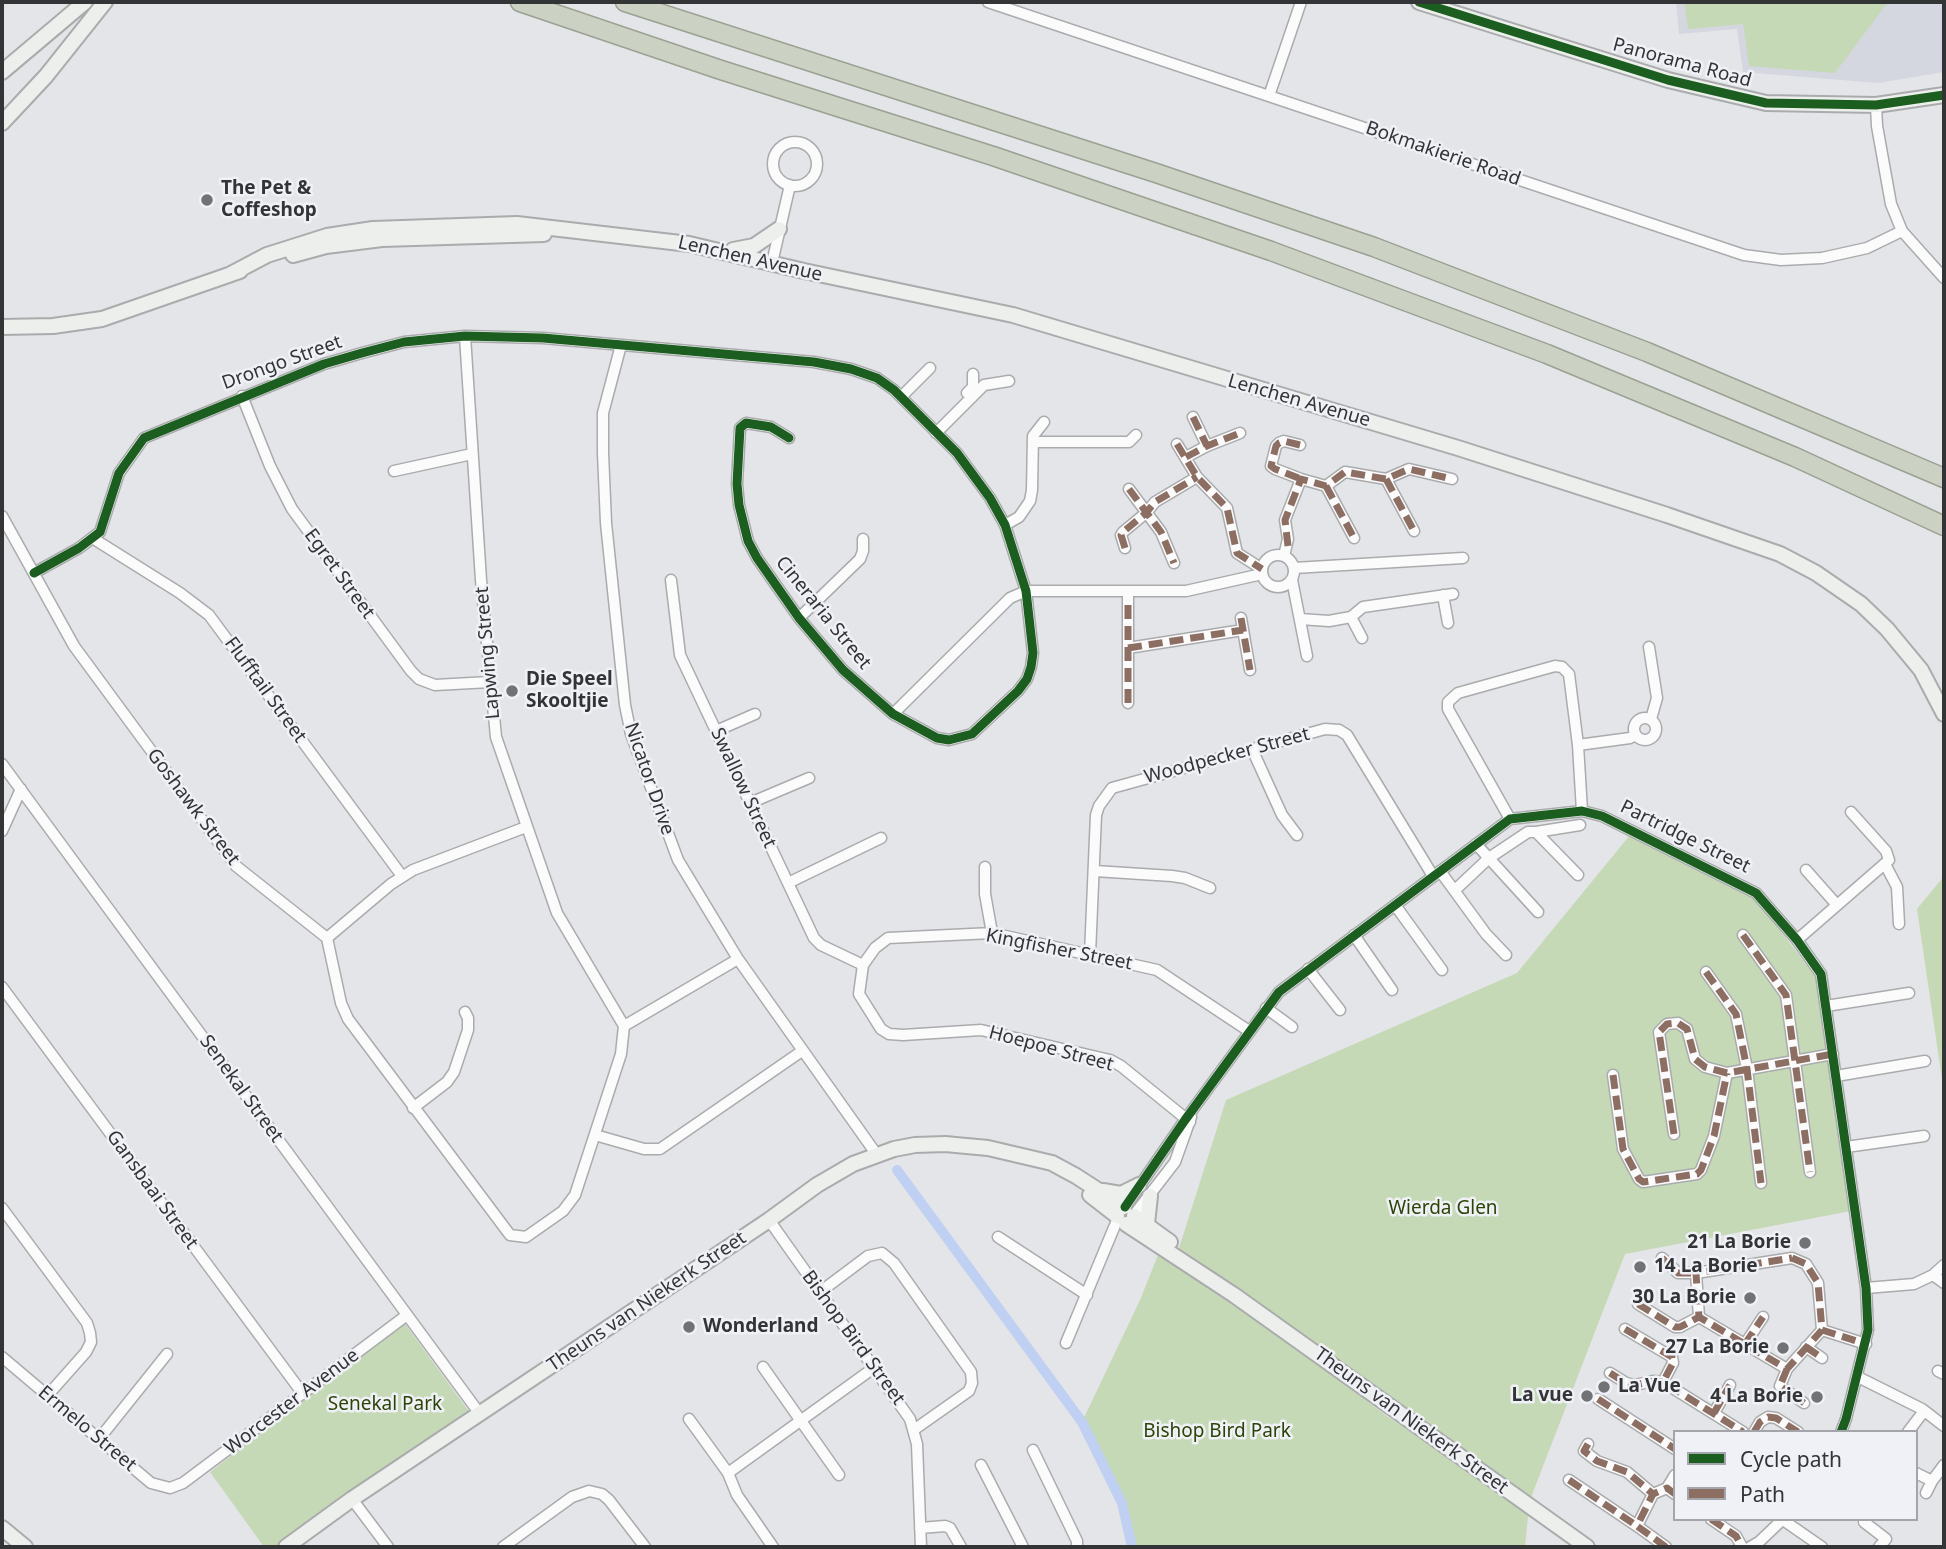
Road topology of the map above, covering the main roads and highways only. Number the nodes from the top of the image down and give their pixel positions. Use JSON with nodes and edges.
{"nodes":[{"id":1,"x":85,"y":2,"type":"edge"},
{"id":2,"x":105,"y":2,"type":"edge"},
{"id":3,"x":520,"y":2,"type":"edge"},
{"id":4,"x":625,"y":2,"type":"edge"},
{"id":5,"x":1419,"y":2,"type":"edge"},
{"id":6,"x":2,"y":72,"type":"edge"},
{"id":7,"x":1944,"y":95,"type":"edge"},
{"id":8,"x":2,"y":123,"type":"edge"},
{"id":9,"x":779,"y":229,"type":"road end"},
{"id":10,"x":724,"y":251,"type":"junction"},
{"id":11,"x":2,"y":327,"type":"edge"},
{"id":12,"x":1944,"y":478,"type":"edge"},
{"id":13,"x":1944,"y":526,"type":"edge"},
{"id":14,"x":1944,"y":714,"type":"edge"},
{"id":15,"x":1037,"y":1159,"type":"junction"},
{"id":16,"x":1141,"y":1182,"type":"road end"},
{"id":17,"x":1098,"y":1190,"type":"junction"},
{"id":18,"x":1153,"y":1193,"type":"road end"},
{"id":19,"x":1128,"y":1217,"type":"junction"},
{"id":20,"x":1234,"y":1295,"type":"junction"},
{"id":21,"x":4,"y":1534,"type":"edge"},
{"id":22,"x":25,"y":1547,"type":"edge"},
{"id":23,"x":286,"y":1547,"type":"edge"},
{"id":24,"x":1587,"y":1547,"type":"edge"}],
"edges":[{"from":1,"to":6,"type":"main road"},
{"from":2,"to":8,"type":"main road"},
{"from":3,"to":13,"type":"highway"},
{"from":4,"to":12,"type":"highway"},
{"from":5,"to":7,"type":"main road","name":"Panorama Road"},
{"from":9,"to":10,"type":"main road"},
{"from":10,"to":11,"type":"main road","name":"Lenchen Avenue"},
{"from":10,"to":14,"type":"main road","name":"Lenchen Avenue"},
{"from":15,"to":17,"type":"main road","name":"Theuns van Niekerk Street"},
{"from":15,"to":19,"type":"main road","name":"Theuns van Niekerk Street"},
{"from":15,"to":23,"type":"main road","name":"Theuns van Niekerk Street"},
{"from":16,"to":17,"type":"main road"},
{"from":17,"to":19,"type":"main road","name":"Theuns van Niekerk Street"},
{"from":18,"to":19,"type":"main road"},
{"from":19,"to":20,"type":"main road","name":"Theuns van Niekerk Street"},
{"from":19,"to":20,"type":"main road","name":"Theuns van Niekerk Street"},
{"from":20,"to":24,"type":"main road","name":"Theuns van Niekerk Street"},
{"from":21,"to":22,"type":"main road"}]}
